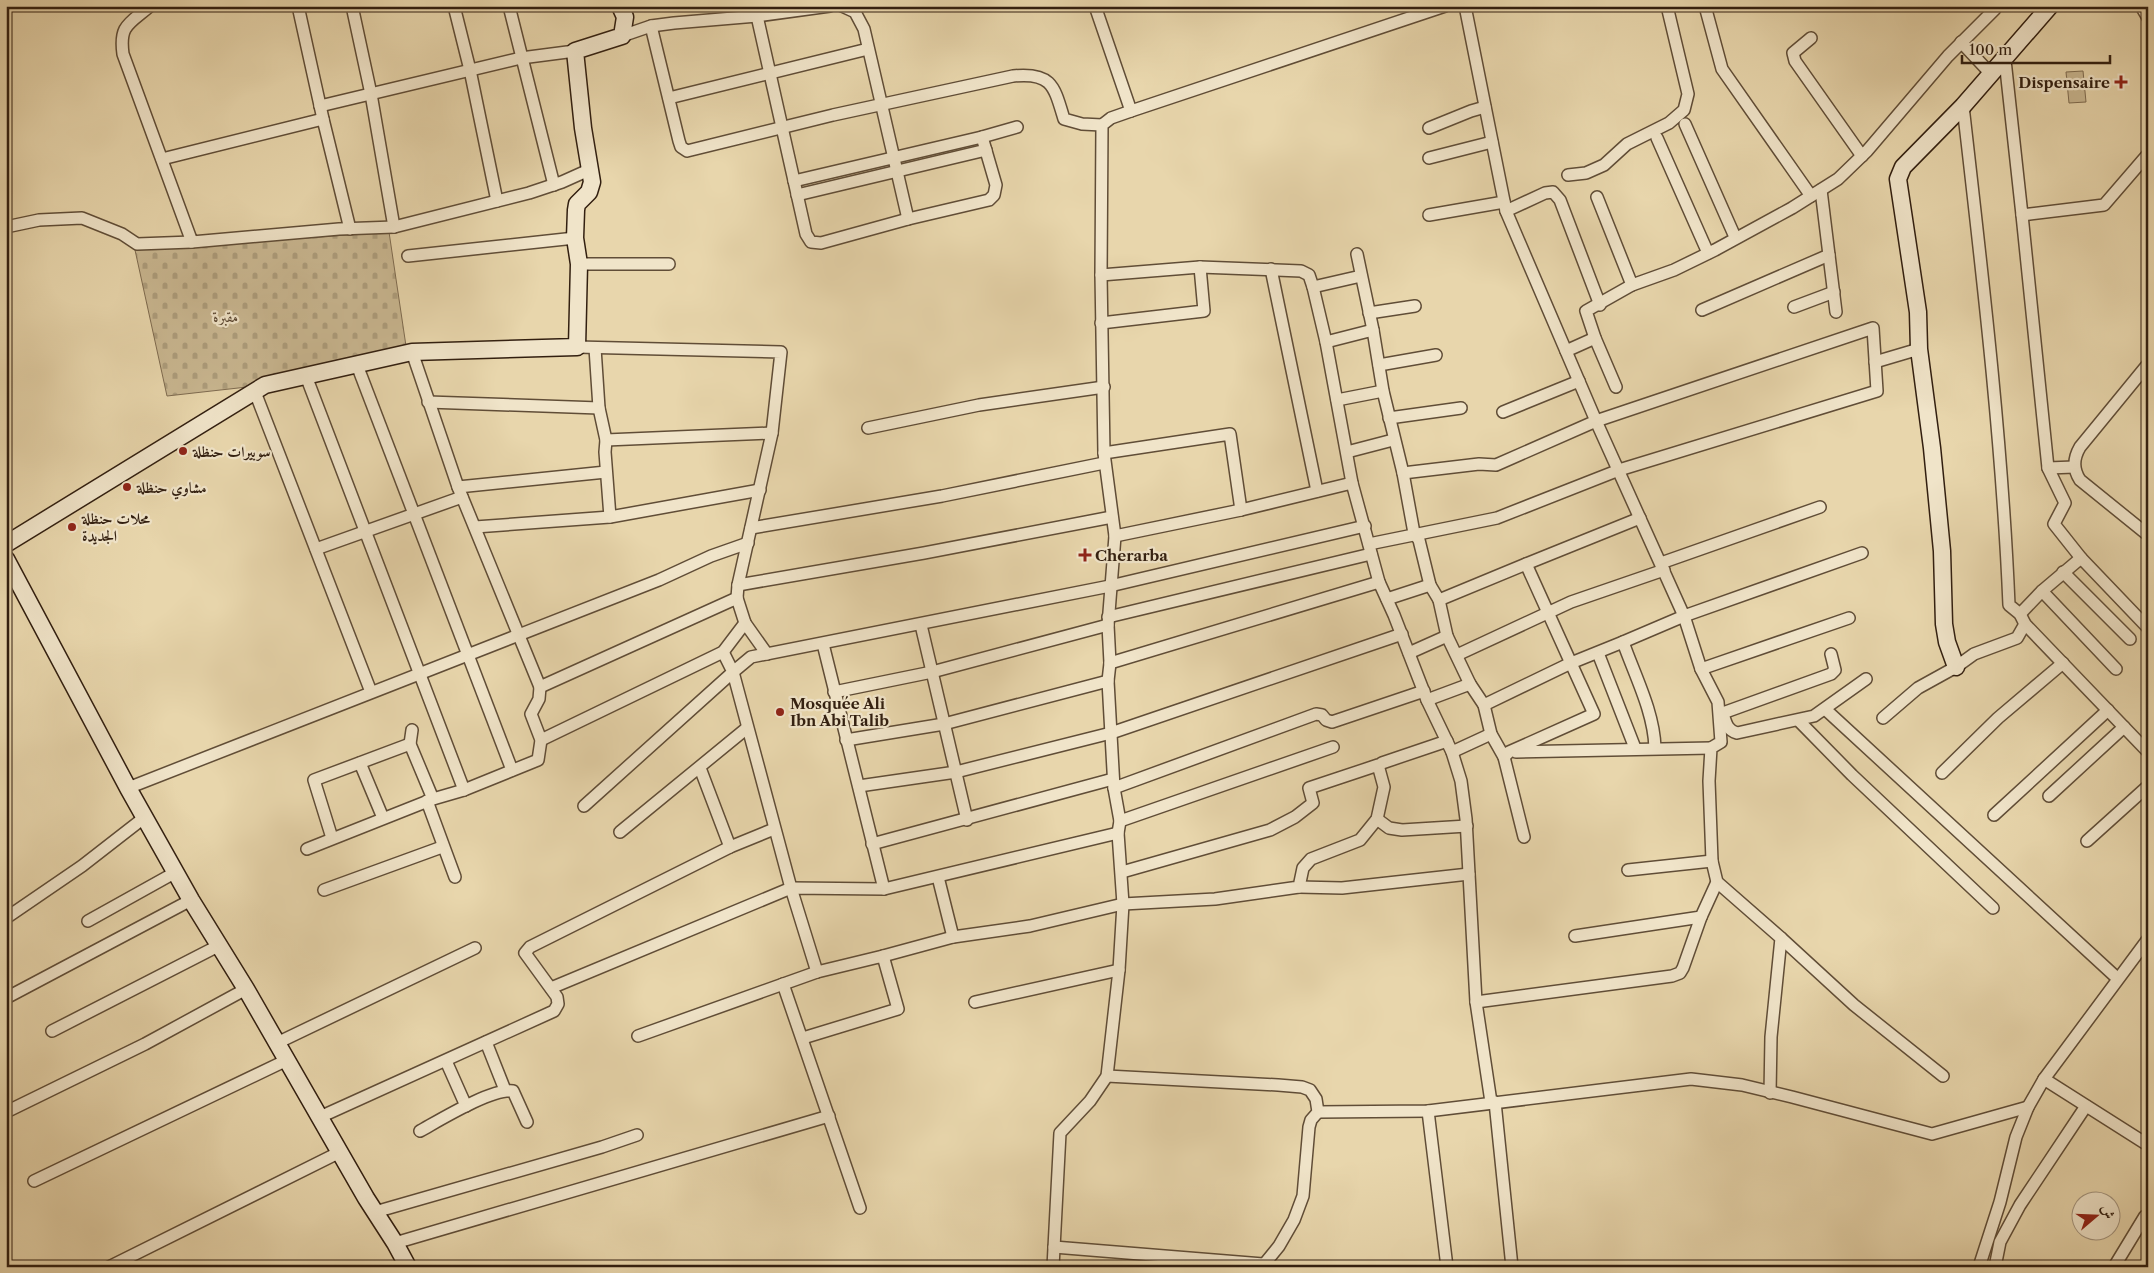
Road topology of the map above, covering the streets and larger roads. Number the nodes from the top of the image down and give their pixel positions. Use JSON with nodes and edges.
{"nodes":[{"id":1,"x":150,"y":6,"type":"edge"},
{"id":2,"x":298,"y":6,"type":"edge"},
{"id":3,"x":352,"y":6,"type":"edge"},
{"id":4,"x":454,"y":6,"type":"edge"},
{"id":5,"x":509,"y":6,"type":"edge"},
{"id":6,"x":620,"y":6,"type":"edge"},
{"id":7,"x":830,"y":6,"type":"edge"},
{"id":8,"x":842,"y":6,"type":"edge"},
{"id":9,"x":1095,"y":6,"type":"edge"},
{"id":10,"x":1445,"y":6,"type":"edge"},
{"id":11,"x":1465,"y":6,"type":"edge"},
{"id":12,"x":1667,"y":6,"type":"edge"},
{"id":13,"x":1705,"y":6,"type":"edge"},
{"id":14,"x":2050,"y":6,"type":"edge"},
{"id":15,"x":2141,"y":6,"type":"edge"},
{"id":16,"x":1994,"y":9,"type":"dead end"},
{"id":17,"x":757,"y":16,"type":"junction"},
{"id":18,"x":2148,"y":18,"type":"edge"},
{"id":19,"x":651,"y":26,"type":"junction"},
{"id":20,"x":622,"y":36,"type":"junction"},
{"id":21,"x":1811,"y":38,"type":"dead end"},
{"id":22,"x":1961,"y":42,"type":"junction"},
{"id":23,"x":868,"y":49,"type":"junction"},
{"id":24,"x":575,"y":51,"type":"junction"},
{"id":25,"x":521,"y":58,"type":"junction"},
{"id":26,"x":2005,"y":60,"type":"junction"},
{"id":27,"x":470,"y":70,"type":"junction"},
{"id":28,"x":770,"y":73,"type":"junction"},
{"id":29,"x":1991,"y":74,"type":"junction"},
{"id":30,"x":371,"y":94,"type":"junction"},
{"id":31,"x":669,"y":98,"type":"junction"},
{"id":32,"x":882,"y":104,"type":"junction"},
{"id":33,"x":320,"y":106,"type":"junction"},
{"id":34,"x":1964,"y":106,"type":"junction"},
{"id":35,"x":1485,"y":107,"type":"junction"},
{"id":36,"x":1131,"y":111,"type":"junction"},
{"id":37,"x":323,"y":119,"type":"junction"},
{"id":38,"x":1686,"y":124,"type":"dead end"},
{"id":39,"x":1102,"y":125,"type":"junction"},
{"id":40,"x":782,"y":127,"type":"junction"},
{"id":41,"x":1017,"y":127,"type":"dead end"},
{"id":42,"x":1429,"y":128,"type":"dead end"},
{"id":43,"x":982,"y":137,"type":"junction"},
{"id":44,"x":1657,"y":138,"type":"dead end"},
{"id":45,"x":1492,"y":142,"type":"junction"},
{"id":46,"x":986,"y":150,"type":"junction"},
{"id":47,"x":2148,"y":154,"type":"edge"},
{"id":48,"x":1862,"y":156,"type":"junction"},
{"id":49,"x":894,"y":157,"type":"junction"},
{"id":50,"x":1429,"y":158,"type":"dead end"},
{"id":51,"x":162,"y":159,"type":"junction"},
{"id":52,"x":590,"y":169,"type":"junction"},
{"id":53,"x":897,"y":171,"type":"junction"},
{"id":54,"x":1568,"y":175,"type":"dead end"},
{"id":55,"x":794,"y":181,"type":"junction"},
{"id":56,"x":554,"y":185,"type":"junction"},
{"id":57,"x":1816,"y":193,"type":"junction"},
{"id":58,"x":797,"y":195,"type":"junction"},
{"id":59,"x":1597,"y":197,"type":"dead end"},
{"id":60,"x":497,"y":201,"type":"junction"},
{"id":61,"x":1505,"y":207,"type":"junction"},
{"id":62,"x":1429,"y":214,"type":"dead end"},
{"id":63,"x":2022,"y":215,"type":"junction"},
{"id":64,"x":908,"y":219,"type":"junction"},
{"id":65,"x":6,"y":227,"type":"edge"},
{"id":66,"x":394,"y":227,"type":"junction"},
{"id":67,"x":350,"y":228,"type":"junction"},
{"id":68,"x":1735,"y":237,"type":"junction"},
{"id":69,"x":576,"y":238,"type":"junction"},
{"id":70,"x":192,"y":242,"type":"junction"},
{"id":71,"x":1708,"y":253,"type":"junction"},
{"id":72,"x":1357,"y":254,"type":"dead end"},
{"id":73,"x":1829,"y":255,"type":"junction"},
{"id":74,"x":408,"y":256,"type":"dead end"},
{"id":75,"x":579,"y":264,"type":"junction"},
{"id":76,"x":669,"y":264,"type":"dead end"},
{"id":77,"x":1200,"y":267,"type":"junction"},
{"id":78,"x":1272,"y":269,"type":"junction"},
{"id":79,"x":1101,"y":276,"type":"junction"},
{"id":80,"x":1361,"y":276,"type":"junction"},
{"id":81,"x":1632,"y":285,"type":"junction"},
{"id":82,"x":1314,"y":286,"type":"junction"},
{"id":83,"x":1834,"y":292,"type":"junction"},
{"id":84,"x":1600,"y":305,"type":"junction"},
{"id":85,"x":1415,"y":306,"type":"dead end"},
{"id":86,"x":1794,"y":307,"type":"dead end"},
{"id":87,"x":1702,"y":310,"type":"dead end"},
{"id":88,"x":1836,"y":312,"type":"dead end"},
{"id":89,"x":1369,"y":313,"type":"junction"},
{"id":90,"x":1101,"y":324,"type":"junction"},
{"id":91,"x":1373,"y":330,"type":"junction"},
{"id":92,"x":1595,"y":338,"type":"junction"},
{"id":93,"x":1326,"y":342,"type":"junction"},
{"id":94,"x":577,"y":347,"type":"junction"},
{"id":95,"x":595,"y":348,"type":"junction"},
{"id":96,"x":1919,"y":349,"type":"junction"},
{"id":97,"x":1566,"y":351,"type":"junction"},
{"id":98,"x":412,"y":352,"type":"junction"},
{"id":99,"x":1436,"y":355,"type":"dead end"},
{"id":100,"x":1875,"y":362,"type":"junction"},
{"id":101,"x":2148,"y":364,"type":"edge"},
{"id":102,"x":357,"y":365,"type":"junction"},
{"id":103,"x":1379,"y":365,"type":"junction"},
{"id":104,"x":306,"y":376,"type":"junction"},
{"id":105,"x":1579,"y":380,"type":"junction"},
{"id":106,"x":1104,"y":387,"type":"junction"},
{"id":107,"x":1616,"y":387,"type":"dead end"},
{"id":108,"x":1383,"y":391,"type":"junction"},
{"id":109,"x":255,"y":392,"type":"junction"},
{"id":110,"x":1337,"y":400,"type":"junction"},
{"id":111,"x":428,"y":402,"type":"junction"},
{"id":112,"x":599,"y":408,"type":"junction"},
{"id":113,"x":1461,"y":408,"type":"dead end"},
{"id":114,"x":1503,"y":412,"type":"dead end"},
{"id":115,"x":1389,"y":418,"type":"junction"},
{"id":116,"x":1596,"y":421,"type":"junction"},
{"id":117,"x":868,"y":428,"type":"dead end"},
{"id":118,"x":772,"y":433,"type":"junction"},
{"id":119,"x":606,"y":440,"type":"junction"},
{"id":120,"x":1394,"y":440,"type":"junction"},
{"id":121,"x":1347,"y":452,"type":"junction"},
{"id":122,"x":1104,"y":458,"type":"junction"},
{"id":123,"x":2074,"y":467,"type":"junction"},
{"id":124,"x":2048,"y":468,"type":"junction"},
{"id":125,"x":1619,"y":470,"type":"junction"},
{"id":126,"x":606,"y":472,"type":"junction"},
{"id":127,"x":1403,"y":473,"type":"junction"},
{"id":128,"x":1352,"y":482,"type":"junction"},
{"id":129,"x":760,"y":490,"type":"junction"},
{"id":130,"x":1316,"y":491,"type":"junction"},
{"id":131,"x":460,"y":492,"type":"junction"},
{"id":132,"x":1820,"y":507,"type":"dead end"},
{"id":133,"x":1241,"y":510,"type":"junction"},
{"id":134,"x":415,"y":514,"type":"junction"},
{"id":135,"x":610,"y":517,"type":"junction"},
{"id":136,"x":1112,"y":518,"type":"junction"},
{"id":137,"x":1640,"y":518,"type":"junction"},
{"id":138,"x":1365,"y":526,"type":"junction"},
{"id":139,"x":474,"y":527,"type":"junction"},
{"id":140,"x":751,"y":528,"type":"junction"},
{"id":141,"x":365,"y":532,"type":"junction"},
{"id":142,"x":1414,"y":533,"type":"junction"},
{"id":143,"x":2147,"y":534,"type":"edge"},
{"id":144,"x":1115,"y":536,"type":"junction"},
{"id":145,"x":748,"y":543,"type":"junction"},
{"id":146,"x":6,"y":544,"type":"edge"},
{"id":147,"x":316,"y":549,"type":"junction"},
{"id":148,"x":1370,"y":549,"type":"junction"},
{"id":149,"x":1862,"y":553,"type":"dead end"},
{"id":150,"x":2081,"y":558,"type":"junction"},
{"id":151,"x":6,"y":559,"type":"edge"},
{"id":152,"x":1526,"y":564,"type":"junction"},
{"id":153,"x":1662,"y":566,"type":"junction"},
{"id":154,"x":2063,"y":572,"type":"junction"},
{"id":155,"x":1379,"y":582,"type":"junction"},
{"id":156,"x":1430,"y":585,"type":"junction"},
{"id":157,"x":738,"y":586,"type":"junction"},
{"id":158,"x":1110,"y":586,"type":"junction"},
{"id":159,"x":2042,"y":591,"type":"junction"},
{"id":160,"x":737,"y":598,"type":"junction"},
{"id":161,"x":1387,"y":600,"type":"junction"},
{"id":162,"x":1439,"y":600,"type":"junction"},
{"id":163,"x":1549,"y":612,"type":"junction"},
{"id":164,"x":1684,"y":616,"type":"junction"},
{"id":165,"x":1849,"y":618,"type":"dead end"},
{"id":166,"x":2022,"y":619,"type":"junction"},
{"id":167,"x":1108,"y":621,"type":"junction"},
{"id":168,"x":745,"y":623,"type":"junction"},
{"id":169,"x":921,"y":625,"type":"junction"},
{"id":170,"x":2148,"y":628,"type":"edge"},
{"id":171,"x":1402,"y":634,"type":"junction"},
{"id":172,"x":519,"y":636,"type":"junction"},
{"id":173,"x":1447,"y":636,"type":"junction"},
{"id":174,"x":2130,"y":639,"type":"dead end"},
{"id":175,"x":1622,"y":642,"type":"junction"},
{"id":176,"x":823,"y":644,"type":"junction"},
{"id":177,"x":723,"y":652,"type":"junction"},
{"id":178,"x":1598,"y":652,"type":"junction"},
{"id":179,"x":1409,"y":653,"type":"junction"},
{"id":180,"x":468,"y":654,"type":"junction"},
{"id":181,"x":767,"y":654,"type":"junction"},
{"id":182,"x":1831,"y":654,"type":"dead end"},
{"id":183,"x":1457,"y":655,"type":"junction"},
{"id":184,"x":1110,"y":663,"type":"junction"},
{"id":185,"x":1571,"y":663,"type":"junction"},
{"id":186,"x":2063,"y":664,"type":"junction"},
{"id":187,"x":1956,"y":667,"type":"junction"},
{"id":188,"x":1700,"y":669,"type":"junction"},
{"id":189,"x":2116,"y":669,"type":"dead end"},
{"id":190,"x":420,"y":672,"type":"junction"},
{"id":191,"x":733,"y":672,"type":"junction"},
{"id":192,"x":932,"y":672,"type":"junction"},
{"id":193,"x":1866,"y":679,"type":"dead end"},
{"id":194,"x":1108,"y":681,"type":"junction"},
{"id":195,"x":1470,"y":684,"type":"junction"},
{"id":196,"x":540,"y":687,"type":"junction"},
{"id":197,"x":371,"y":692,"type":"junction"},
{"id":198,"x":834,"y":692,"type":"junction"},
{"id":199,"x":1425,"y":695,"type":"junction"},
{"id":200,"x":1484,"y":705,"type":"junction"},
{"id":201,"x":1825,"y":709,"type":"junction"},
{"id":202,"x":2108,"y":710,"type":"junction"},
{"id":203,"x":1721,"y":713,"type":"junction"},
{"id":204,"x":1883,"y":718,"type":"dead end"},
{"id":205,"x":1799,"y":721,"type":"junction"},
{"id":206,"x":944,"y":724,"type":"junction"},
{"id":207,"x":2124,"y":727,"type":"junction"},
{"id":208,"x":747,"y":728,"type":"junction"},
{"id":209,"x":412,"y":730,"type":"dead end"},
{"id":210,"x":1111,"y":733,"type":"junction"},
{"id":211,"x":1491,"y":734,"type":"junction"},
{"id":212,"x":541,"y":740,"type":"junction"},
{"id":213,"x":846,"y":740,"type":"junction"},
{"id":214,"x":410,"y":744,"type":"junction"},
{"id":215,"x":1449,"y":746,"type":"junction"},
{"id":216,"x":1334,"y":747,"type":"dead end"},
{"id":217,"x":1635,"y":748,"type":"junction"},
{"id":218,"x":1655,"y":748,"type":"junction"},
{"id":219,"x":1711,"y":748,"type":"junction"},
{"id":220,"x":2148,"y":752,"type":"edge"},
{"id":221,"x":1507,"y":754,"type":"junction"},
{"id":222,"x":360,"y":762,"type":"junction"},
{"id":223,"x":1382,"y":763,"type":"dead end"},
{"id":224,"x":700,"y":768,"type":"junction"},
{"id":225,"x":512,"y":770,"type":"junction"},
{"id":226,"x":956,"y":772,"type":"junction"},
{"id":227,"x":1942,"y":774,"type":"dead end"},
{"id":228,"x":1114,"y":783,"type":"junction"},
{"id":229,"x":859,"y":786,"type":"junction"},
{"id":230,"x":2148,"y":786,"type":"edge"},
{"id":231,"x":128,"y":788,"type":"junction"},
{"id":232,"x":464,"y":790,"type":"junction"},
{"id":233,"x":2049,"y":796,"type":"dead end"},
{"id":234,"x":430,"y":800,"type":"junction"},
{"id":235,"x":584,"y":806,"type":"dead end"},
{"id":236,"x":1994,"y":815,"type":"dead end"},
{"id":237,"x":145,"y":817,"type":"junction"},
{"id":238,"x":383,"y":818,"type":"junction"},
{"id":239,"x":1377,"y":819,"type":"junction"},
{"id":240,"x":967,"y":820,"type":"junction"},
{"id":241,"x":1120,"y":821,"type":"junction"},
{"id":242,"x":1467,"y":826,"type":"junction"},
{"id":243,"x":774,"y":829,"type":"junction"},
{"id":244,"x":620,"y":832,"type":"dead end"},
{"id":245,"x":1118,"y":833,"type":"junction"},
{"id":246,"x":1524,"y":837,"type":"dead end"},
{"id":247,"x":332,"y":838,"type":"junction"},
{"id":248,"x":2087,"y":841,"type":"dead end"},
{"id":249,"x":872,"y":844,"type":"junction"},
{"id":250,"x":442,"y":847,"type":"junction"},
{"id":251,"x":730,"y":847,"type":"junction"},
{"id":252,"x":307,"y":849,"type":"dead end"},
{"id":253,"x":1712,"y":861,"type":"junction"},
{"id":254,"x":1628,"y":870,"type":"dead end"},
{"id":255,"x":176,"y":872,"type":"junction"},
{"id":256,"x":1122,"y":872,"type":"junction"},
{"id":257,"x":1469,"y":874,"type":"junction"},
{"id":258,"x":455,"y":877,"type":"dead end"},
{"id":259,"x":938,"y":877,"type":"junction"},
{"id":260,"x":1717,"y":882,"type":"junction"},
{"id":261,"x":1299,"y":887,"type":"junction"},
{"id":262,"x":790,"y":888,"type":"junction"},
{"id":263,"x":884,"y":889,"type":"junction"},
{"id":264,"x":324,"y":890,"type":"dead end"},
{"id":265,"x":191,"y":900,"type":"junction"},
{"id":266,"x":1122,"y":904,"type":"junction"},
{"id":267,"x":1993,"y":908,"type":"dead end"},
{"id":268,"x":1701,"y":917,"type":"junction"},
{"id":269,"x":6,"y":918,"type":"edge"},
{"id":270,"x":88,"y":920,"type":"dead end"},
{"id":271,"x":1575,"y":936,"type":"dead end"},
{"id":272,"x":953,"y":937,"type":"junction"},
{"id":273,"x":1781,"y":938,"type":"junction"},
{"id":274,"x":2148,"y":939,"type":"edge"},
{"id":275,"x":218,"y":946,"type":"junction"},
{"id":276,"x":475,"y":948,"type":"dead end"},
{"id":277,"x":883,"y":956,"type":"junction"},
{"id":278,"x":1119,"y":970,"type":"junction"},
{"id":279,"x":817,"y":972,"type":"junction"},
{"id":280,"x":2117,"y":978,"type":"junction"},
{"id":281,"x":783,"y":984,"type":"junction"},
{"id":282,"x":551,"y":988,"type":"junction"},
{"id":283,"x":246,"y":989,"type":"junction"},
{"id":284,"x":6,"y":998,"type":"edge"},
{"id":285,"x":975,"y":1002,"type":"dead end"},
{"id":286,"x":1476,"y":1002,"type":"junction"},
{"id":287,"x":52,"y":1031,"type":"dead end"},
{"id":288,"x":638,"y":1036,"type":"dead end"},
{"id":289,"x":803,"y":1038,"type":"junction"},
{"id":290,"x":486,"y":1042,"type":"junction"},
{"id":291,"x":277,"y":1043,"type":"junction"},
{"id":292,"x":287,"y":1060,"type":"junction"},
{"id":293,"x":446,"y":1061,"type":"junction"},
{"id":294,"x":1107,"y":1076,"type":"junction"},
{"id":295,"x":1943,"y":1076,"type":"dead end"},
{"id":296,"x":2044,"y":1079,"type":"junction"},
{"id":297,"x":505,"y":1090,"type":"junction"},
{"id":298,"x":1770,"y":1093,"type":"junction"},
{"id":299,"x":1493,"y":1102,"type":"junction"},
{"id":300,"x":466,"y":1106,"type":"junction"},
{"id":301,"x":2086,"y":1106,"type":"junction"},
{"id":302,"x":2028,"y":1107,"type":"junction"},
{"id":303,"x":1428,"y":1111,"type":"junction"},
{"id":304,"x":6,"y":1112,"type":"edge"},
{"id":305,"x":1318,"y":1112,"type":"junction"},
{"id":306,"x":829,"y":1116,"type":"junction"},
{"id":307,"x":320,"y":1117,"type":"junction"},
{"id":308,"x":527,"y":1122,"type":"dead end"},
{"id":309,"x":420,"y":1131,"type":"dead end"},
{"id":310,"x":637,"y":1135,"type":"dead end"},
{"id":311,"x":2148,"y":1145,"type":"edge"},
{"id":312,"x":340,"y":1152,"type":"junction"},
{"id":313,"x":34,"y":1181,"type":"dead end"},
{"id":314,"x":860,"y":1208,"type":"dead end"},
{"id":315,"x":375,"y":1212,"type":"junction"},
{"id":316,"x":2145,"y":1216,"type":"dead end"},
{"id":317,"x":395,"y":1243,"type":"junction"},
{"id":318,"x":1054,"y":1247,"type":"junction"},
{"id":319,"x":1262,"y":1266,"type":"edge"},
{"id":320,"x":109,"y":1267,"type":"edge"},
{"id":321,"x":408,"y":1267,"type":"edge"},
{"id":322,"x":1053,"y":1267,"type":"edge"},
{"id":323,"x":1447,"y":1267,"type":"edge"},
{"id":324,"x":1512,"y":1267,"type":"edge"},
{"id":325,"x":1979,"y":1267,"type":"edge"},
{"id":326,"x":1995,"y":1267,"type":"edge"},
{"id":327,"x":2114,"y":1267,"type":"edge"}],
"edges":[{"from":1,"to":51,"type":"street"},
{"from":2,"to":33,"type":"street"},
{"from":3,"to":30,"type":"street"},
{"from":4,"to":27,"type":"street"},
{"from":5,"to":25,"type":"street"},
{"from":6,"to":20,"type":"street"},
{"from":7,"to":17,"type":"street"},
{"from":8,"to":23,"type":"street"},
{"from":9,"to":36,"type":"street"},
{"from":10,"to":36,"type":"street"},
{"from":11,"to":35,"type":"street"},
{"from":12,"to":54,"type":"street"},
{"from":13,"to":57,"type":"street"},
{"from":14,"to":26,"type":"street"},
{"from":15,"to":18,"type":"street"},
{"from":16,"to":22,"type":"street"},
{"from":17,"to":19,"type":"street"},
{"from":17,"to":28,"type":"street"},
{"from":19,"to":20,"type":"street"},
{"from":19,"to":31,"type":"street"},
{"from":20,"to":24,"type":"street"},
{"from":21,"to":48,"type":"street"},
{"from":22,"to":29,"type":"street"},
{"from":22,"to":48,"type":"street"},
{"from":23,"to":28,"type":"street"},
{"from":23,"to":32,"type":"street"},
{"from":24,"to":25,"type":"street"},
{"from":24,"to":52,"type":"street"},
{"from":25,"to":27,"type":"street"},
{"from":25,"to":56,"type":"street"},
{"from":26,"to":29,"type":"street"},
{"from":26,"to":63,"type":"street"},
{"from":27,"to":30,"type":"street"},
{"from":27,"to":60,"type":"street"},
{"from":28,"to":31,"type":"street"},
{"from":28,"to":40,"type":"street"},
{"from":29,"to":34,"type":"street"},
{"from":30,"to":33,"type":"street"},
{"from":30,"to":66,"type":"street"},
{"from":31,"to":40,"type":"street"},
{"from":32,"to":39,"type":"street"},
{"from":32,"to":40,"type":"street"},
{"from":32,"to":49,"type":"street"},
{"from":33,"to":37,"type":"street"},
{"from":34,"to":96,"type":"street"},
{"from":34,"to":166,"type":"street"},
{"from":35,"to":42,"type":"street"},
{"from":35,"to":45,"type":"street"},
{"from":36,"to":39,"type":"street"},
{"from":37,"to":51,"type":"street"},
{"from":37,"to":67,"type":"street"},
{"from":38,"to":68,"type":"street"},
{"from":39,"to":79,"type":"street"},
{"from":40,"to":55,"type":"street"},
{"from":41,"to":43,"type":"street"},
{"from":43,"to":46,"type":"street"},
{"from":43,"to":49,"type":"street"},
{"from":44,"to":71,"type":"street"},
{"from":45,"to":50,"type":"street"},
{"from":45,"to":61,"type":"street"},
{"from":46,"to":53,"type":"street"},
{"from":46,"to":64,"type":"street"},
{"from":47,"to":63,"type":"street"},
{"from":48,"to":57,"type":"street"},
{"from":49,"to":53,"type":"street"},
{"from":49,"to":55,"type":"street"},
{"from":51,"to":70,"type":"street"},
{"from":52,"to":56,"type":"street"},
{"from":52,"to":69,"type":"street"},
{"from":53,"to":58,"type":"street"},
{"from":53,"to":64,"type":"street"},
{"from":55,"to":58,"type":"street"},
{"from":56,"to":60,"type":"street"},
{"from":57,"to":68,"type":"street"},
{"from":57,"to":73,"type":"street"},
{"from":58,"to":64,"type":"street"},
{"from":59,"to":81,"type":"street"},
{"from":60,"to":66,"type":"street"},
{"from":61,"to":62,"type":"street"},
{"from":61,"to":84,"type":"street"},
{"from":61,"to":97,"type":"street"},
{"from":63,"to":124,"type":"street"},
{"from":65,"to":70,"type":"street"},
{"from":66,"to":67,"type":"street"},
{"from":67,"to":70,"type":"street"},
{"from":68,"to":71,"type":"street"},
{"from":69,"to":74,"type":"street"},
{"from":69,"to":75,"type":"street"},
{"from":71,"to":81,"type":"street"},
{"from":72,"to":80,"type":"street"},
{"from":73,"to":83,"type":"street"},
{"from":73,"to":87,"type":"street"},
{"from":75,"to":76,"type":"street"},
{"from":75,"to":94,"type":"street"},
{"from":77,"to":78,"type":"street"},
{"from":77,"to":79,"type":"street"},
{"from":77,"to":90,"type":"street"},
{"from":78,"to":82,"type":"street"},
{"from":78,"to":130,"type":"street"},
{"from":79,"to":90,"type":"street"},
{"from":80,"to":82,"type":"street"},
{"from":80,"to":89,"type":"street"},
{"from":81,"to":84,"type":"street"},
{"from":82,"to":93,"type":"street"},
{"from":83,"to":86,"type":"street"},
{"from":83,"to":88,"type":"street"},
{"from":84,"to":92,"type":"street"},
{"from":85,"to":89,"type":"street"},
{"from":89,"to":91,"type":"street"},
{"from":90,"to":106,"type":"street"},
{"from":91,"to":93,"type":"street"},
{"from":91,"to":103,"type":"street"},
{"from":92,"to":97,"type":"street"},
{"from":92,"to":107,"type":"street"},
{"from":93,"to":110,"type":"street"},
{"from":94,"to":95,"type":"street"},
{"from":94,"to":98,"type":"street"},
{"from":95,"to":112,"type":"street"},
{"from":95,"to":118,"type":"street"},
{"from":96,"to":100,"type":"street"},
{"from":96,"to":187,"type":"street"},
{"from":97,"to":105,"type":"street"},
{"from":98,"to":102,"type":"street"},
{"from":98,"to":111,"type":"street"},
{"from":99,"to":103,"type":"street"},
{"from":100,"to":116,"type":"street"},
{"from":100,"to":125,"type":"street"},
{"from":101,"to":123,"type":"street"},
{"from":102,"to":104,"type":"street"},
{"from":102,"to":134,"type":"street"},
{"from":103,"to":108,"type":"street"},
{"from":104,"to":109,"type":"street"},
{"from":104,"to":141,"type":"street"},
{"from":105,"to":114,"type":"street"},
{"from":105,"to":116,"type":"street"},
{"from":106,"to":117,"type":"street"},
{"from":106,"to":122,"type":"street"},
{"from":108,"to":110,"type":"street"},
{"from":108,"to":115,"type":"street"},
{"from":109,"to":146,"type":"street"},
{"from":109,"to":147,"type":"street"},
{"from":110,"to":121,"type":"street"},
{"from":111,"to":112,"type":"street"},
{"from":111,"to":131,"type":"street"},
{"from":112,"to":119,"type":"street"},
{"from":113,"to":115,"type":"street"},
{"from":115,"to":120,"type":"street"},
{"from":116,"to":125,"type":"street"},
{"from":116,"to":127,"type":"street"},
{"from":118,"to":119,"type":"street"},
{"from":118,"to":129,"type":"street"},
{"from":119,"to":126,"type":"street"},
{"from":120,"to":121,"type":"street"},
{"from":120,"to":127,"type":"street"},
{"from":121,"to":128,"type":"street"},
{"from":122,"to":133,"type":"street"},
{"from":122,"to":136,"type":"street"},
{"from":122,"to":140,"type":"street"},
{"from":123,"to":124,"type":"street"},
{"from":123,"to":143,"type":"street"},
{"from":124,"to":150,"type":"street"},
{"from":125,"to":137,"type":"street"},
{"from":125,"to":142,"type":"street"},
{"from":126,"to":131,"type":"street"},
{"from":126,"to":135,"type":"street"},
{"from":127,"to":142,"type":"street"},
{"from":128,"to":130,"type":"street"},
{"from":128,"to":138,"type":"street"},
{"from":129,"to":135,"type":"street"},
{"from":129,"to":140,"type":"street"},
{"from":130,"to":133,"type":"street"},
{"from":131,"to":134,"type":"street"},
{"from":131,"to":139,"type":"street"},
{"from":132,"to":153,"type":"street"},
{"from":133,"to":144,"type":"street"},
{"from":134,"to":141,"type":"street"},
{"from":134,"to":180,"type":"street"},
{"from":135,"to":139,"type":"street"},
{"from":136,"to":144,"type":"street"},
{"from":136,"to":157,"type":"street"},
{"from":137,"to":152,"type":"street"},
{"from":137,"to":153,"type":"street"},
{"from":138,"to":148,"type":"street"},
{"from":138,"to":158,"type":"street"},
{"from":139,"to":172,"type":"street"},
{"from":140,"to":145,"type":"street"},
{"from":141,"to":147,"type":"street"},
{"from":141,"to":190,"type":"street"},
{"from":142,"to":148,"type":"street"},
{"from":142,"to":156,"type":"street"},
{"from":144,"to":158,"type":"street"},
{"from":145,"to":157,"type":"street"},
{"from":145,"to":172,"type":"street"},
{"from":147,"to":197,"type":"street"},
{"from":148,"to":155,"type":"street"},
{"from":148,"to":167,"type":"street"},
{"from":149,"to":164,"type":"street"},
{"from":150,"to":154,"type":"street"},
{"from":150,"to":170,"type":"street"},
{"from":151,"to":231,"type":"street"},
{"from":152,"to":162,"type":"street"},
{"from":152,"to":163,"type":"street"},
{"from":153,"to":163,"type":"street"},
{"from":153,"to":164,"type":"street"},
{"from":154,"to":159,"type":"street"},
{"from":154,"to":174,"type":"street"},
{"from":155,"to":161,"type":"street"},
{"from":155,"to":184,"type":"street"},
{"from":156,"to":161,"type":"street"},
{"from":156,"to":162,"type":"street"},
{"from":157,"to":160,"type":"street"},
{"from":158,"to":167,"type":"street"},
{"from":158,"to":169,"type":"street"},
{"from":159,"to":166,"type":"street"},
{"from":159,"to":189,"type":"street"},
{"from":160,"to":168,"type":"street"},
{"from":160,"to":196,"type":"street"},
{"from":161,"to":171,"type":"street"},
{"from":162,"to":173,"type":"street"},
{"from":163,"to":183,"type":"street"},
{"from":163,"to":185,"type":"street"},
{"from":164,"to":175,"type":"street"},
{"from":164,"to":188,"type":"street"},
{"from":165,"to":188,"type":"street"},
{"from":166,"to":186,"type":"street"},
{"from":166,"to":187,"type":"street"},
{"from":167,"to":184,"type":"street"},
{"from":167,"to":192,"type":"street"},
{"from":168,"to":177,"type":"street"},
{"from":168,"to":181,"type":"street"},
{"from":169,"to":176,"type":"street"},
{"from":169,"to":192,"type":"street"},
{"from":171,"to":179,"type":"street"},
{"from":171,"to":210,"type":"street"},
{"from":172,"to":180,"type":"street"},
{"from":172,"to":196,"type":"street"},
{"from":173,"to":179,"type":"street"},
{"from":173,"to":183,"type":"street"},
{"from":175,"to":178,"type":"street"},
{"from":175,"to":218,"type":"street"},
{"from":176,"to":181,"type":"street"},
{"from":176,"to":198,"type":"street"},
{"from":177,"to":191,"type":"street"},
{"from":177,"to":212,"type":"street"},
{"from":178,"to":185,"type":"street"},
{"from":178,"to":217,"type":"street"},
{"from":179,"to":199,"type":"street"},
{"from":180,"to":190,"type":"street"},
{"from":180,"to":225,"type":"street"},
{"from":181,"to":191,"type":"street"},
{"from":182,"to":203,"type":"street"},
{"from":183,"to":195,"type":"street"},
{"from":184,"to":194,"type":"street"},
{"from":185,"to":200,"type":"street"},
{"from":185,"to":221,"type":"street"},
{"from":186,"to":202,"type":"street"},
{"from":186,"to":227,"type":"street"},
{"from":187,"to":204,"type":"street"},
{"from":188,"to":203,"type":"street"},
{"from":190,"to":197,"type":"street"},
{"from":190,"to":232,"type":"street"},
{"from":191,"to":208,"type":"street"},
{"from":191,"to":235,"type":"street"},
{"from":192,"to":198,"type":"street"},
{"from":192,"to":206,"type":"street"},
{"from":193,"to":201,"type":"street"},
{"from":194,"to":206,"type":"street"},
{"from":194,"to":210,"type":"street"},
{"from":195,"to":199,"type":"street"},
{"from":195,"to":200,"type":"street"},
{"from":196,"to":212,"type":"street"},
{"from":197,"to":231,"type":"street"},
{"from":198,"to":213,"type":"street"},
{"from":199,"to":215,"type":"street"},
{"from":199,"to":228,"type":"street"},
{"from":200,"to":211,"type":"street"},
{"from":201,"to":205,"type":"street"},
{"from":201,"to":280,"type":"street"},
{"from":202,"to":207,"type":"street"},
{"from":202,"to":236,"type":"street"},
{"from":203,"to":205,"type":"street"},
{"from":203,"to":219,"type":"street"},
{"from":205,"to":267,"type":"street"},
{"from":206,"to":213,"type":"street"},
{"from":206,"to":226,"type":"street"},
{"from":207,"to":220,"type":"street"},
{"from":207,"to":233,"type":"street"},
{"from":208,"to":224,"type":"street"},
{"from":208,"to":243,"type":"street"},
{"from":209,"to":214,"type":"street"},
{"from":210,"to":226,"type":"street"},
{"from":210,"to":228,"type":"street"},
{"from":211,"to":215,"type":"street"},
{"from":211,"to":221,"type":"street"},
{"from":212,"to":225,"type":"street"},
{"from":213,"to":229,"type":"street"},
{"from":214,"to":222,"type":"street"},
{"from":214,"to":234,"type":"street"},
{"from":215,"to":223,"type":"street"},
{"from":215,"to":242,"type":"street"},
{"from":216,"to":241,"type":"street"},
{"from":217,"to":218,"type":"street"},
{"from":217,"to":221,"type":"street"},
{"from":218,"to":219,"type":"street"},
{"from":219,"to":253,"type":"street"},
{"from":221,"to":246,"type":"street"},
{"from":222,"to":238,"type":"street"},
{"from":222,"to":247,"type":"street"},
{"from":224,"to":244,"type":"street"},
{"from":224,"to":251,"type":"street"},
{"from":225,"to":232,"type":"street"},
{"from":226,"to":229,"type":"street"},
{"from":226,"to":240,"type":"street"},
{"from":228,"to":240,"type":"street"},
{"from":228,"to":241,"type":"street"},
{"from":229,"to":249,"type":"street"},
{"from":230,"to":248,"type":"street"},
{"from":231,"to":237,"type":"street"},
{"from":232,"to":234,"type":"street"},
{"from":234,"to":238,"type":"street"},
{"from":234,"to":250,"type":"street"},
{"from":237,"to":255,"type":"street"},
{"from":237,"to":269,"type":"street"},
{"from":238,"to":247,"type":"street"},
{"from":239,"to":242,"type":"street"},
{"from":239,"to":256,"type":"street"},
{"from":239,"to":261,"type":"street"},
{"from":240,"to":249,"type":"street"},
{"from":241,"to":245,"type":"street"},
{"from":242,"to":257,"type":"street"},
{"from":243,"to":251,"type":"street"},
{"from":243,"to":262,"type":"street"},
{"from":245,"to":256,"type":"street"},
{"from":245,"to":259,"type":"street"},
{"from":247,"to":252,"type":"street"},
{"from":249,"to":263,"type":"street"},
{"from":250,"to":258,"type":"street"},
{"from":250,"to":264,"type":"street"},
{"from":251,"to":282,"type":"street"},
{"from":253,"to":254,"type":"street"},
{"from":253,"to":260,"type":"street"},
{"from":255,"to":265,"type":"street"},
{"from":255,"to":270,"type":"street"},
{"from":256,"to":266,"type":"street"},
{"from":257,"to":261,"type":"street"},
{"from":257,"to":286,"type":"street"},
{"from":259,"to":263,"type":"street"},
{"from":259,"to":272,"type":"street"},
{"from":260,"to":268,"type":"street"},
{"from":260,"to":273,"type":"street"},
{"from":261,"to":266,"type":"street"},
{"from":262,"to":263,"type":"street"},
{"from":262,"to":279,"type":"street"},
{"from":262,"to":282,"type":"street"},
{"from":265,"to":275,"type":"street"},
{"from":265,"to":284,"type":"street"},
{"from":266,"to":272,"type":"street"},
{"from":266,"to":278,"type":"street"},
{"from":268,"to":271,"type":"street"},
{"from":268,"to":286,"type":"street"},
{"from":272,"to":277,"type":"street"},
{"from":273,"to":295,"type":"street"},
{"from":273,"to":298,"type":"street"},
{"from":274,"to":280,"type":"street"},
{"from":275,"to":283,"type":"street"},
{"from":275,"to":287,"type":"street"},
{"from":276,"to":291,"type":"street"},
{"from":277,"to":279,"type":"street"},
{"from":277,"to":289,"type":"street"},
{"from":278,"to":285,"type":"street"},
{"from":278,"to":294,"type":"street"},
{"from":279,"to":281,"type":"street"},
{"from":280,"to":296,"type":"street"},
{"from":281,"to":288,"type":"street"},
{"from":281,"to":289,"type":"street"},
{"from":282,"to":290,"type":"street"},
{"from":283,"to":291,"type":"street"},
{"from":283,"to":304,"type":"street"},
{"from":286,"to":299,"type":"street"},
{"from":289,"to":306,"type":"street"},
{"from":290,"to":293,"type":"street"},
{"from":290,"to":297,"type":"street"},
{"from":291,"to":292,"type":"street"},
{"from":292,"to":307,"type":"street"},
{"from":292,"to":313,"type":"street"},
{"from":293,"to":300,"type":"street"},
{"from":293,"to":307,"type":"street"},
{"from":294,"to":305,"type":"street"},
{"from":294,"to":318,"type":"street"},
{"from":296,"to":301,"type":"street"},
{"from":296,"to":302,"type":"street"},
{"from":297,"to":300,"type":"street"},
{"from":297,"to":308,"type":"street"},
{"from":298,"to":299,"type":"street"},
{"from":298,"to":302,"type":"street"},
{"from":299,"to":303,"type":"street"},
{"from":299,"to":324,"type":"street"},
{"from":300,"to":309,"type":"street"},
{"from":301,"to":311,"type":"street"},
{"from":301,"to":326,"type":"street"},
{"from":302,"to":325,"type":"street"},
{"from":303,"to":305,"type":"street"},
{"from":303,"to":323,"type":"street"},
{"from":305,"to":319,"type":"street"},
{"from":306,"to":314,"type":"street"},
{"from":306,"to":317,"type":"street"},
{"from":307,"to":312,"type":"street"},
{"from":310,"to":315,"type":"street"},
{"from":312,"to":315,"type":"street"},
{"from":312,"to":320,"type":"street"},
{"from":315,"to":317,"type":"street"},
{"from":316,"to":327,"type":"street"},
{"from":317,"to":321,"type":"street"},
{"from":318,"to":319,"type":"street"},
{"from":318,"to":322,"type":"street"}]}
